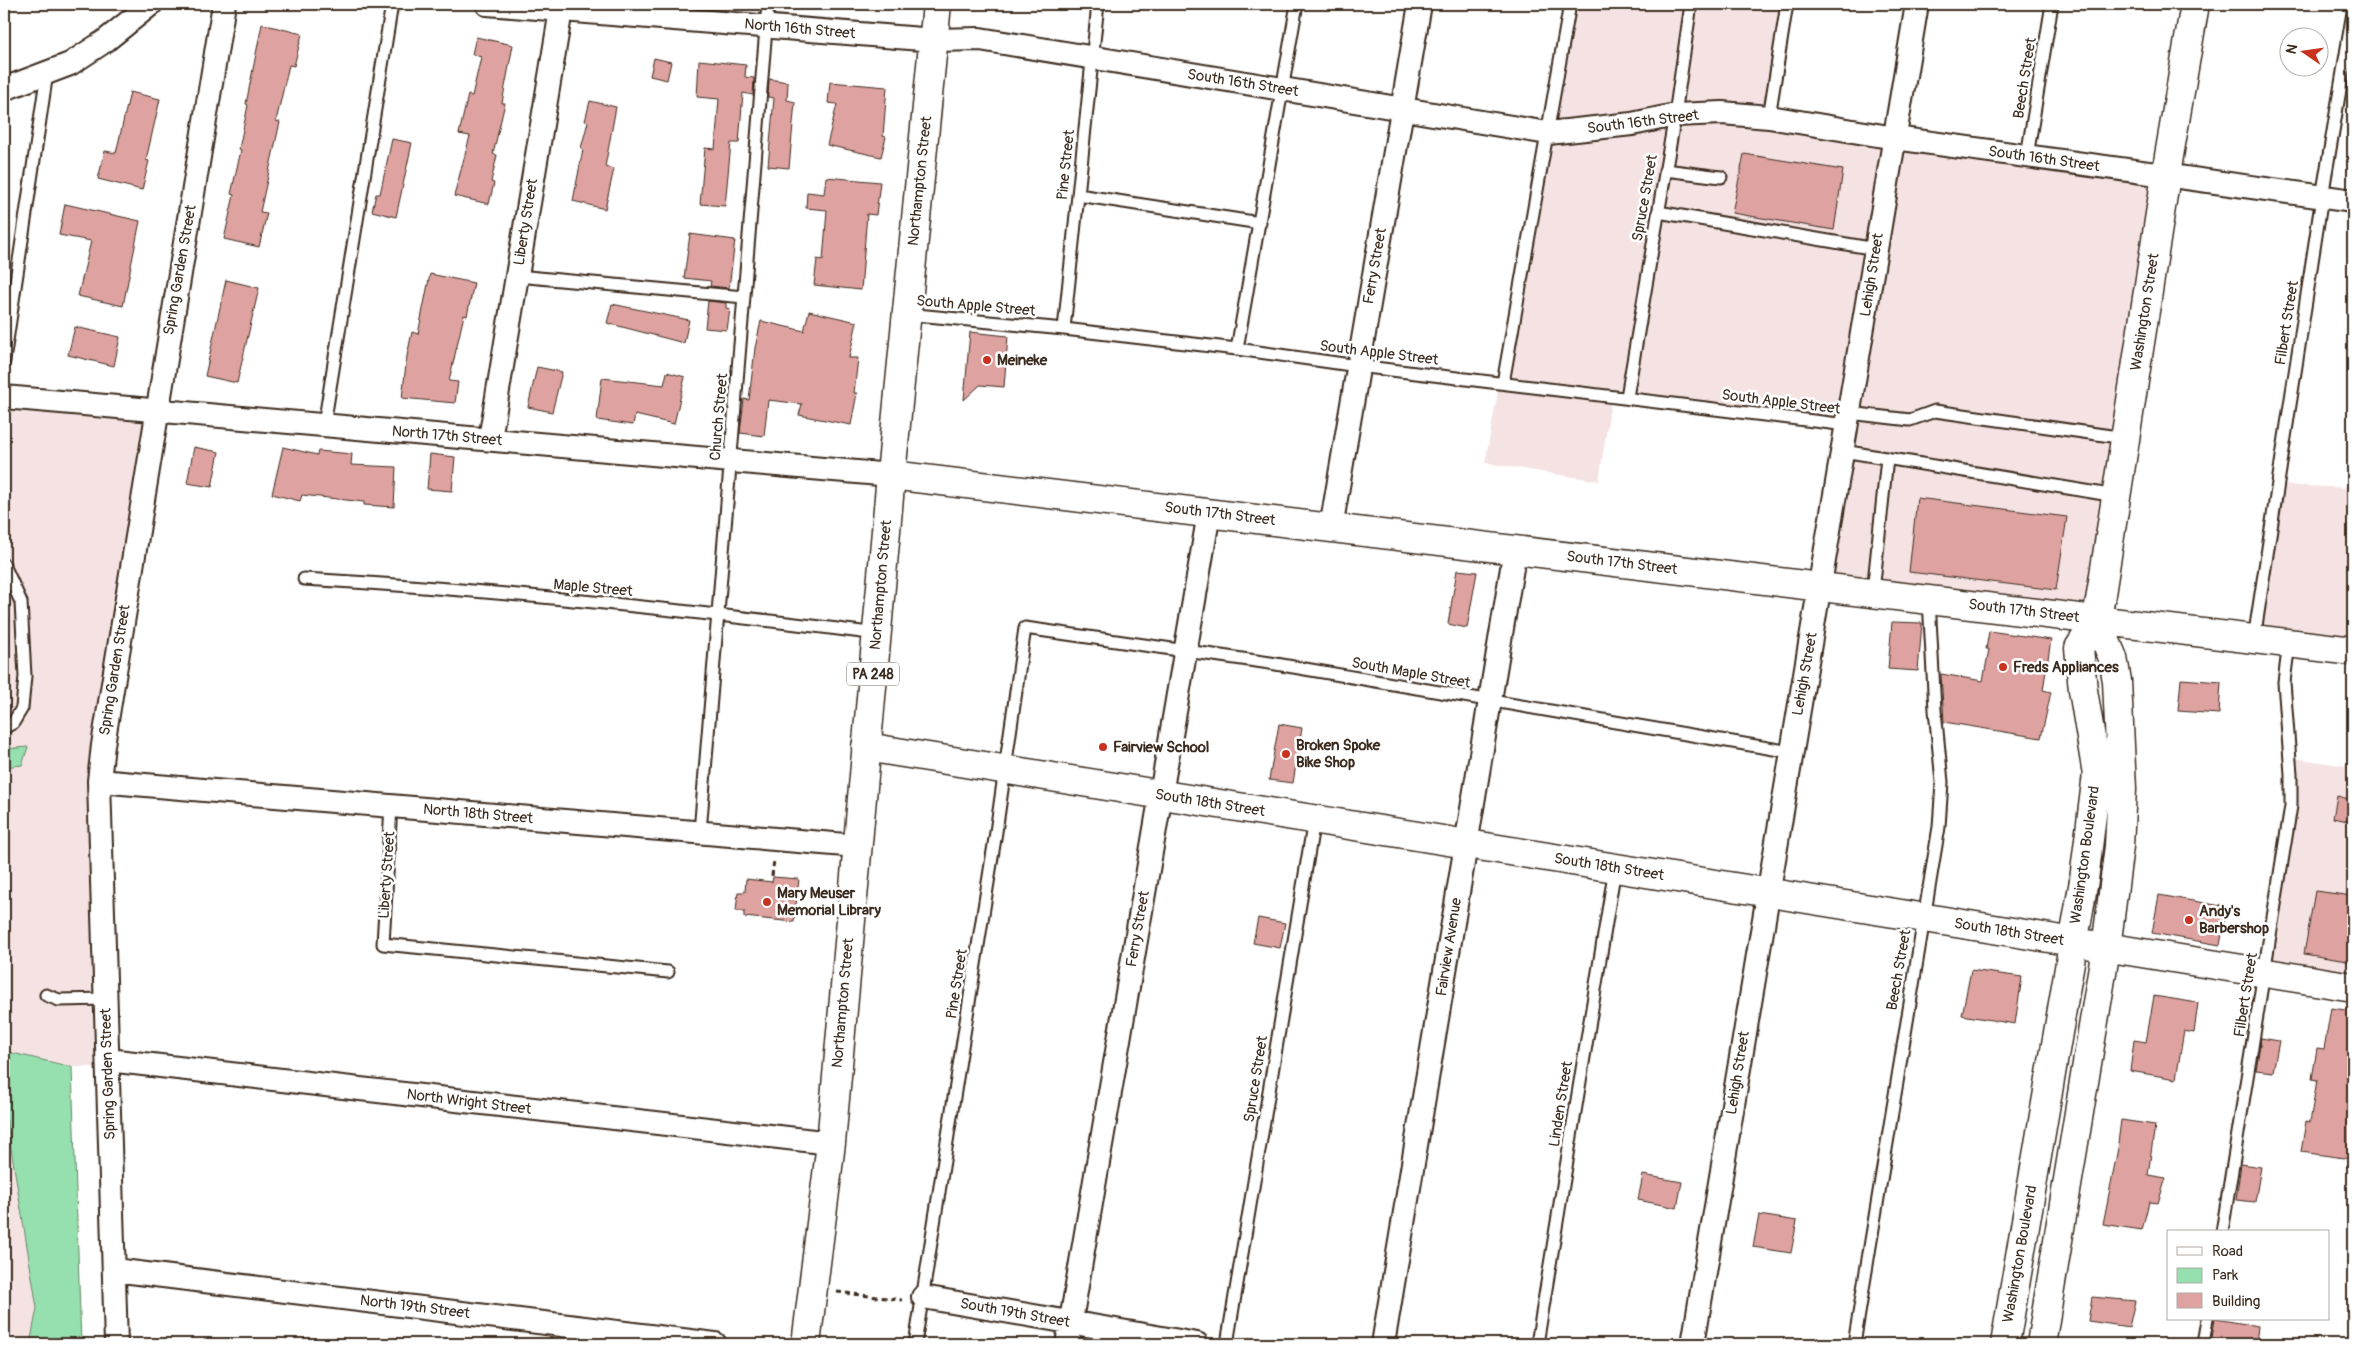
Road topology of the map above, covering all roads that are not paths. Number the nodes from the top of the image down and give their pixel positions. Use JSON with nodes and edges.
{"nodes":[{"id":1,"x":151,"y":4,"type":"edge"},
{"id":2,"x":224,"y":4,"type":"edge"},
{"id":3,"x":392,"y":4,"type":"edge"},
{"id":4,"x":487,"y":4,"type":"edge"},
{"id":5,"x":768,"y":4,"type":"edge"},
{"id":6,"x":937,"y":4,"type":"edge"},
{"id":7,"x":1098,"y":4,"type":"edge"},
{"id":8,"x":1297,"y":4,"type":"edge"},
{"id":9,"x":1420,"y":4,"type":"edge"},
{"id":10,"x":1570,"y":4,"type":"edge"},
{"id":11,"x":1691,"y":4,"type":"edge"},
{"id":12,"x":1787,"y":4,"type":"edge"},
{"id":13,"x":1917,"y":4,"type":"edge"},
{"id":14,"x":2052,"y":4,"type":"edge"},
{"id":15,"x":2195,"y":4,"type":"edge"},
{"id":16,"x":561,"y":7,"type":"edge"},
{"id":17,"x":2353,"y":12,"type":"edge"},
{"id":18,"x":766,"y":26,"type":"junction"},
{"id":19,"x":934,"y":40,"type":"junction"},
{"id":20,"x":1091,"y":58,"type":"junction"},
{"id":21,"x":47,"y":73,"type":"junction"},
{"id":22,"x":4,"y":89,"type":"edge"},
{"id":23,"x":1283,"y":89,"type":"junction"},
{"id":24,"x":1402,"y":109,"type":"junction"},
{"id":25,"x":1675,"y":115,"type":"junction"},
{"id":26,"x":1769,"y":117,"type":"junction"},
{"id":27,"x":1548,"y":133,"type":"junction"},
{"id":28,"x":1895,"y":138,"type":"junction"},
{"id":29,"x":2028,"y":156,"type":"junction"},
{"id":30,"x":1665,"y":170,"type":"junction"},
{"id":31,"x":2166,"y":175,"type":"junction"},
{"id":32,"x":1721,"y":177,"type":"dead end"},
{"id":33,"x":1078,"y":195,"type":"junction"},
{"id":34,"x":2322,"y":197,"type":"junction"},
{"id":35,"x":2353,"y":201,"type":"edge"},
{"id":36,"x":1658,"y":212,"type":"junction"},
{"id":37,"x":1260,"y":223,"type":"junction"},
{"id":38,"x":1876,"y":249,"type":"junction"},
{"id":39,"x":517,"y":276,"type":"junction"},
{"id":40,"x":744,"y":297,"type":"junction"},
{"id":41,"x":906,"y":314,"type":"junction"},
{"id":42,"x":1064,"y":329,"type":"junction"},
{"id":43,"x":1237,"y":349,"type":"junction"},
{"id":44,"x":4,"y":361,"type":"edge"},
{"id":45,"x":1358,"y":366,"type":"junction"},
{"id":46,"x":1503,"y":383,"type":"junction"},
{"id":47,"x":4,"y":397,"type":"edge"},
{"id":48,"x":1627,"y":397,"type":"junction"},
{"id":49,"x":156,"y":410,"type":"junction"},
{"id":50,"x":1848,"y":419,"type":"junction"},
{"id":51,"x":324,"y":425,"type":"junction"},
{"id":52,"x":2125,"y":438,"type":"junction"},
{"id":53,"x":490,"y":439,"type":"junction"},
{"id":54,"x":1843,"y":451,"type":"junction"},
{"id":55,"x":1887,"y":458,"type":"junction"},
{"id":56,"x":730,"y":461,"type":"junction"},
{"id":57,"x":891,"y":475,"type":"junction"},
{"id":58,"x":2116,"y":496,"type":"junction"},
{"id":59,"x":1209,"y":513,"type":"junction"},
{"id":60,"x":1331,"y":528,"type":"junction"},
{"id":61,"x":1515,"y":550,"type":"junction"},
{"id":62,"x":4,"y":565,"type":"edge"},
{"id":63,"x":304,"y":579,"type":"dead end"},
{"id":64,"x":1820,"y":587,"type":"junction"},
{"id":65,"x":1873,"y":592,"type":"junction"},
{"id":66,"x":1928,"y":600,"type":"junction"},
{"id":67,"x":718,"y":614,"type":"junction"},
{"id":68,"x":2097,"y":620,"type":"junction"},
{"id":69,"x":1025,"y":628,"type":"joint"},
{"id":70,"x":878,"y":634,"type":"junction"},
{"id":71,"x":2254,"y":639,"type":"junction"},
{"id":72,"x":2289,"y":643,"type":"junction"},
{"id":73,"x":1185,"y":651,"type":"junction"},
{"id":74,"x":2353,"y":651,"type":"edge"},
{"id":75,"x":1490,"y":702,"type":"junction"},
{"id":76,"x":4,"y":728,"type":"edge"},
{"id":77,"x":866,"y":747,"type":"junction"},
{"id":78,"x":1791,"y":752,"type":"junction"},
{"id":79,"x":1003,"y":769,"type":"junction"},
{"id":80,"x":100,"y":781,"type":"junction"},
{"id":81,"x":1161,"y":795,"type":"junction"},
{"id":82,"x":391,"y":806,"type":"junction"},
{"id":83,"x":1314,"y":820,"type":"junction"},
{"id":84,"x":700,"y":832,"type":"junction"},
{"id":85,"x":1466,"y":844,"type":"junction"},
{"id":86,"x":857,"y":846,"type":"junction"},
{"id":87,"x":1615,"y":868,"type":"junction"},
{"id":88,"x":1767,"y":893,"type":"junction"},
{"id":89,"x":1924,"y":918,"type":"junction"},
{"id":90,"x":2072,"y":942,"type":"junction"},
{"id":91,"x":2106,"y":948,"type":"junction"},
{"id":92,"x":668,"y":972,"type":"dead end"},
{"id":93,"x":2265,"y":973,"type":"junction"},
{"id":94,"x":2353,"y":987,"type":"edge"},
{"id":95,"x":46,"y":995,"type":"dead end"},
{"id":96,"x":106,"y":999,"type":"junction"},
{"id":97,"x":108,"y":1060,"type":"junction"},
{"id":98,"x":831,"y":1143,"type":"junction"},
{"id":99,"x":2222,"y":1230,"type":"edge"},
{"id":100,"x":114,"y":1270,"type":"junction"},
{"id":101,"x":923,"y":1298,"type":"junction"},
{"id":102,"x":2207,"y":1320,"type":"edge"},
{"id":103,"x":1069,"y":1334,"type":"edge"},
{"id":104,"x":116,"y":1344,"type":"edge"},
{"id":105,"x":715,"y":1344,"type":"edge"},
{"id":106,"x":806,"y":1344,"type":"edge"},
{"id":107,"x":915,"y":1344,"type":"edge"},
{"id":108,"x":1197,"y":1344,"type":"edge"},
{"id":109,"x":1227,"y":1344,"type":"edge"},
{"id":110,"x":1383,"y":1344,"type":"edge"},
{"id":111,"x":1537,"y":1344,"type":"edge"},
{"id":112,"x":1693,"y":1344,"type":"edge"},
{"id":113,"x":1854,"y":1344,"type":"edge"},
{"id":114,"x":2004,"y":1344,"type":"edge"},
{"id":115,"x":2040,"y":1344,"type":"edge"},
{"id":116,"x":2203,"y":1344,"type":"edge"}],
"edges":[{"from":1,"to":21,"type":"street"},
{"from":2,"to":49,"type":"street","name":"Spring Garden Street"},
{"from":3,"to":51,"type":"lane"},
{"from":4,"to":16,"type":"street","name":"North 16th Street"},
{"from":5,"to":18,"type":"lane","name":"Church Street"},
{"from":6,"to":19,"type":"street","name":"Northampton Street","number":"PA 248"},
{"from":7,"to":20,"type":"lane","name":"Pine Street"},
{"from":8,"to":23,"type":"lane"},
{"from":9,"to":24,"type":"street","name":"Ferry Street"},
{"from":10,"to":27,"type":"lane"},
{"from":11,"to":25,"type":"lane","name":"Spruce Street"},
{"from":12,"to":26,"type":"lane"},
{"from":13,"to":28,"type":"street","name":"Lehigh Street"},
{"from":14,"to":29,"type":"lane","name":"Beech Street"},
{"from":15,"to":31,"type":"street","name":"Washington Street"},
{"from":16,"to":18,"type":"street","name":"North 16th Street"},
{"from":16,"to":39,"type":"street","name":"Liberty Street"},
{"from":17,"to":34,"type":"lane","name":"Filbert Street"},
{"from":18,"to":19,"type":"street","name":"North 16th Street"},
{"from":18,"to":40,"type":"lane","name":"Church Street"},
{"from":19,"to":20,"type":"street","name":"South 16th Street"},
{"from":19,"to":41,"type":"street","name":"Northampton Street","number":"PA 248"},
{"from":20,"to":23,"type":"street","name":"South 16th Street"},
{"from":20,"to":33,"type":"lane","name":"Pine Street"},
{"from":21,"to":22,"type":"street"},
{"from":21,"to":44,"type":"lane"},
{"from":23,"to":24,"type":"street","name":"South 16th Street"},
{"from":23,"to":37,"type":"lane"},
{"from":24,"to":27,"type":"street","name":"South 16th Street"},
{"from":24,"to":45,"type":"street","name":"Ferry Street"},
{"from":25,"to":26,"type":"street","name":"South 16th Street"},
{"from":25,"to":27,"type":"street","name":"South 16th Street"},
{"from":25,"to":30,"type":"lane","name":"Spruce Street"},
{"from":26,"to":28,"type":"street","name":"South 16th Street"},
{"from":27,"to":46,"type":"lane"},
{"from":28,"to":29,"type":"street","name":"South 16th Street"},
{"from":28,"to":38,"type":"street","name":"Lehigh Street"},
{"from":29,"to":31,"type":"street","name":"South 16th Street"},
{"from":30,"to":32,"type":"lane"},
{"from":30,"to":36,"type":"lane","name":"Spruce Street"},
{"from":31,"to":34,"type":"street","name":"South 16th Street"},
{"from":31,"to":52,"type":"street","name":"Washington Street"},
{"from":33,"to":37,"type":"lane"},
{"from":33,"to":42,"type":"lane","name":"Pine Street"},
{"from":34,"to":35,"type":"street","name":"South 16th Street"},
{"from":34,"to":71,"type":"lane","name":"Filbert Street"},
{"from":36,"to":38,"type":"lane"},
{"from":36,"to":48,"type":"lane","name":"Spruce Street"},
{"from":37,"to":43,"type":"lane"},
{"from":38,"to":50,"type":"street","name":"Lehigh Street"},
{"from":39,"to":40,"type":"lane"},
{"from":39,"to":53,"type":"street","name":"Liberty Street"},
{"from":40,"to":56,"type":"lane","name":"Church Street"},
{"from":41,"to":42,"type":"lane","name":"South Apple Street"},
{"from":41,"to":57,"type":"street","name":"Northampton Street","number":"PA 248"},
{"from":42,"to":43,"type":"lane","name":"South Apple Street"},
{"from":43,"to":45,"type":"lane","name":"South Apple Street"},
{"from":45,"to":46,"type":"lane","name":"South Apple Street"},
{"from":45,"to":60,"type":"street","name":"Ferry Street"},
{"from":46,"to":48,"type":"lane","name":"South Apple Street"},
{"from":47,"to":49,"type":"street","name":"North 17th Street"},
{"from":48,"to":50,"type":"lane","name":"South Apple Street"},
{"from":49,"to":51,"type":"street","name":"North 17th Street"},
{"from":49,"to":80,"type":"street","name":"Spring Garden Street"},
{"from":50,"to":52,"type":"lane","name":"South Apple Street"},
{"from":50,"to":54,"type":"street","name":"Lehigh Street"},
{"from":51,"to":53,"type":"street","name":"North 17th Street"},
{"from":52,"to":58,"type":"street","name":"Washington Street"},
{"from":53,"to":56,"type":"street","name":"North 17th Street"},
{"from":54,"to":55,"type":"lane"},
{"from":54,"to":64,"type":"street","name":"Lehigh Street"},
{"from":55,"to":58,"type":"lane"},
{"from":55,"to":65,"type":"lane"},
{"from":56,"to":57,"type":"street","name":"North 17th Street"},
{"from":56,"to":67,"type":"lane","name":"Church Street"},
{"from":57,"to":59,"type":"street","name":"South 17th Street"},
{"from":57,"to":70,"type":"street","name":"Northampton Street","number":"PA 248"},
{"from":58,"to":68,"type":"street","name":"Washington Street"},
{"from":59,"to":60,"type":"street","name":"South 17th Street"},
{"from":59,"to":73,"type":"street","name":"Ferry Street"},
{"from":60,"to":61,"type":"street","name":"South 17th Street"},
{"from":61,"to":64,"type":"street","name":"South 17th Street"},
{"from":61,"to":75,"type":"street","name":"Fairview Avenue"},
{"from":62,"to":76,"type":"lane"},
{"from":63,"to":67,"type":"lane","name":"Maple Street"},
{"from":64,"to":65,"type":"street","name":"South 17th Street"},
{"from":64,"to":78,"type":"street","name":"Lehigh Street"},
{"from":65,"to":66,"type":"street","name":"South 17th Street"},
{"from":66,"to":68,"type":"street","name":"South 17th Street"},
{"from":66,"to":89,"type":"lane","name":"Beech Street"},
{"from":67,"to":70,"type":"lane","name":"Maple Street"},
{"from":67,"to":84,"type":"lane","name":"Church Street"},
{"from":68,"to":71,"type":"street","name":"South 17th Street"},
{"from":68,"to":90,"type":"street","name":"Washington Boulevard"},
{"from":68,"to":91,"type":"street","name":"Washington Boulevard"},
{"from":69,"to":73,"type":"lane","name":"South Maple Street"},
{"from":69,"to":79,"type":"lane","name":"Pine Street"},
{"from":70,"to":77,"type":"street","name":"Northampton Street","number":"PA 248"},
{"from":71,"to":72,"type":"street","name":"South 17th Street"},
{"from":72,"to":74,"type":"street","name":"South 17th Street"},
{"from":72,"to":93,"type":"lane","name":"Filbert Street"},
{"from":73,"to":75,"type":"lane","name":"South Maple Street"},
{"from":73,"to":81,"type":"street","name":"Ferry Street"},
{"from":75,"to":78,"type":"lane","name":"South Maple Street"},
{"from":75,"to":85,"type":"street","name":"Fairview Avenue"},
{"from":77,"to":79,"type":"street","name":"South 18th Street"},
{"from":77,"to":86,"type":"street","name":"Northampton Street","number":"PA 248"},
{"from":78,"to":88,"type":"street","name":"Lehigh Street"},
{"from":79,"to":81,"type":"street","name":"South 18th Street"},
{"from":79,"to":101,"type":"lane","name":"Pine Street"},
{"from":80,"to":82,"type":"street","name":"North 18th Street"},
{"from":80,"to":96,"type":"street","name":"Spring Garden Street"},
{"from":81,"to":83,"type":"street","name":"South 18th Street"},
{"from":81,"to":103,"type":"street","name":"Ferry Street"},
{"from":82,"to":84,"type":"street","name":"North 18th Street"},
{"from":82,"to":92,"type":"lane","name":"Liberty Street"},
{"from":83,"to":85,"type":"street","name":"South 18th Street"},
{"from":83,"to":109,"type":"lane","name":"Spruce Street"},
{"from":84,"to":86,"type":"street","name":"North 18th Street"},
{"from":85,"to":87,"type":"street","name":"South 18th Street"},
{"from":85,"to":110,"type":"street","name":"Fairview Avenue"},
{"from":86,"to":98,"type":"street","name":"Northampton Street","number":"PA 248"},
{"from":87,"to":88,"type":"street","name":"South 18th Street"},
{"from":87,"to":111,"type":"lane","name":"Linden Street"},
{"from":88,"to":89,"type":"street","name":"South 18th Street"},
{"from":88,"to":112,"type":"street","name":"Lehigh Street"},
{"from":89,"to":90,"type":"street","name":"South 18th Street"},
{"from":89,"to":113,"type":"lane","name":"Beech Street"},
{"from":90,"to":91,"type":"street","name":"South 18th Street"},
{"from":90,"to":114,"type":"street","name":"Washington Boulevard"},
{"from":91,"to":93,"type":"street","name":"South 18th Street"},
{"from":91,"to":115,"type":"street","name":"Washington Boulevard"},
{"from":93,"to":94,"type":"street","name":"South 18th Street"},
{"from":93,"to":99,"type":"lane","name":"Filbert Street"},
{"from":95,"to":96,"type":"lane"},
{"from":96,"to":97,"type":"street","name":"Spring Garden Street"},
{"from":97,"to":98,"type":"street","name":"North Wright Street"},
{"from":97,"to":100,"type":"street","name":"Spring Garden Street"},
{"from":98,"to":106,"type":"street","name":"Northampton Street","number":"PA 248"},
{"from":100,"to":104,"type":"street","name":"Spring Garden Street"},
{"from":100,"to":105,"type":"street","name":"North 19th Street"},
{"from":101,"to":103,"type":"street","name":"South 19th Street"},
{"from":101,"to":107,"type":"lane","name":"Pine Street"},
{"from":102,"to":116,"type":"lane"},
{"from":103,"to":108,"type":"street","name":"South 19th Street"}]}
